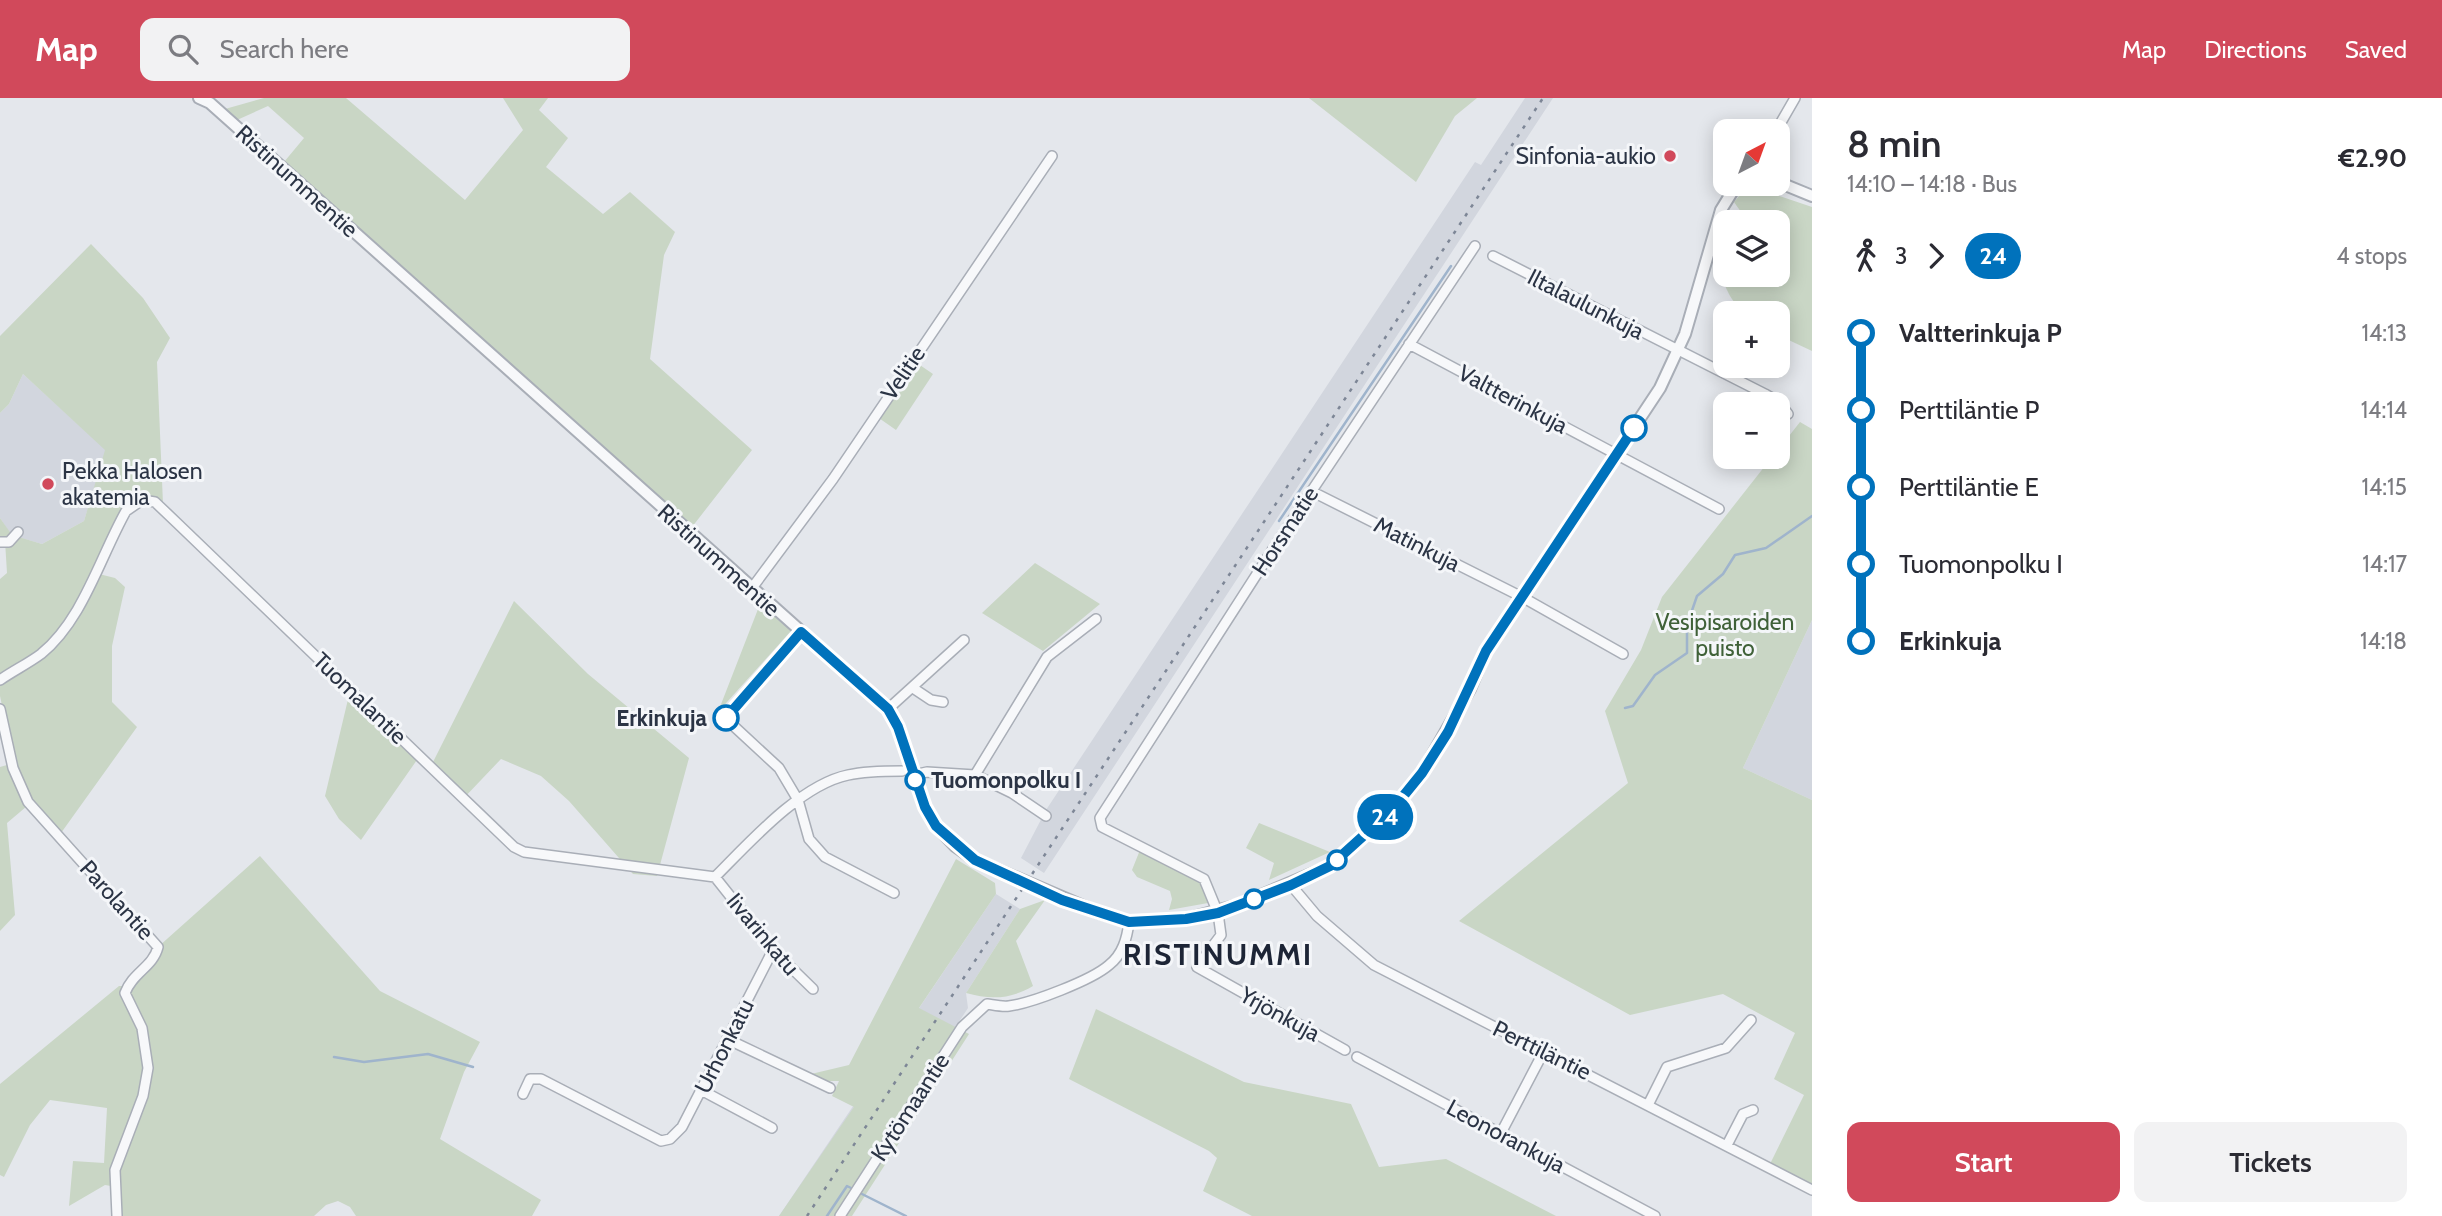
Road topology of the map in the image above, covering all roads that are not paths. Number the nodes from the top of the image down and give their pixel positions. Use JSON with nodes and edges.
{"nodes":[{"id":1,"x":199,"y":98,"type":"edge"},
{"id":2,"x":1793,"y":99,"type":"edge"},
{"id":3,"x":1782,"y":119,"type":"edge"},
{"id":4,"x":1052,"y":156,"type":"dead end"},
{"id":5,"x":1790,"y":187,"type":"edge"},
{"id":6,"x":1730,"y":196,"type":"edge"},
{"id":7,"x":1812,"y":196,"type":"edge"},
{"id":8,"x":1475,"y":246,"type":"dead end"},
{"id":9,"x":1493,"y":256,"type":"dead end"},
{"id":10,"x":1409,"y":344,"type":"junction"},
{"id":11,"x":1678,"y":351,"type":"junction"},
{"id":12,"x":1760,"y":392,"type":"edge"},
{"id":13,"x":1617,"y":453,"type":"junction"},
{"id":14,"x":1311,"y":491,"type":"junction"},
{"id":15,"x":1719,"y":509,"type":"dead end"},
{"id":16,"x":18,"y":532,"type":"dead end"},
{"id":17,"x":0,"y":542,"type":"edge"},
{"id":18,"x":752,"y":588,"type":"junction"},
{"id":19,"x":1522,"y":597,"type":"junction"},
{"id":20,"x":1096,"y":619,"type":"dead end"},
{"id":21,"x":801,"y":632,"type":"junction"},
{"id":22,"x":964,"y":640,"type":"dead end"},
{"id":23,"x":1623,"y":654,"type":"dead end"},
{"id":24,"x":0,"y":680,"type":"edge"},
{"id":25,"x":913,"y":688,"type":"junction"},
{"id":26,"x":943,"y":702,"type":"dead end"},
{"id":27,"x":0,"y":709,"type":"edge"},
{"id":28,"x":888,"y":709,"type":"junction"},
{"id":29,"x":908,"y":773,"type":"junction"},
{"id":30,"x":975,"y":775,"type":"junction"},
{"id":31,"x":798,"y":800,"type":"junction"},
{"id":32,"x":1046,"y":816,"type":"dead end"},
{"id":33,"x":715,"y":877,"type":"junction"},
{"id":34,"x":1291,"y":885,"type":"junction"},
{"id":35,"x":894,"y":892,"type":"dead end"},
{"id":36,"x":1218,"y":913,"type":"junction"},
{"id":37,"x":1129,"y":922,"type":"junction"},
{"id":38,"x":774,"y":950,"type":"junction"},
{"id":39,"x":813,"y":989,"type":"dead end"},
{"id":40,"x":1751,"y":1020,"type":"dead end"},
{"id":41,"x":727,"y":1039,"type":"junction"},
{"id":42,"x":1345,"y":1050,"type":"dead end"},
{"id":43,"x":1544,"y":1051,"type":"junction"},
{"id":44,"x":1357,"y":1056,"type":"dead end"},
{"id":45,"x":830,"y":1088,"type":"dead end"},
{"id":46,"x":701,"y":1090,"type":"junction"},
{"id":47,"x":523,"y":1094,"type":"dead end"},
{"id":48,"x":1649,"y":1104,"type":"junction"},
{"id":49,"x":1753,"y":1110,"type":"dead end"},
{"id":50,"x":772,"y":1128,"type":"dead end"},
{"id":51,"x":1501,"y":1133,"type":"junction"},
{"id":52,"x":1727,"y":1144,"type":"junction"},
{"id":53,"x":1812,"y":1190,"type":"edge"},
{"id":54,"x":117,"y":1216,"type":"edge"},
{"id":55,"x":840,"y":1216,"type":"edge"},
{"id":56,"x":1656,"y":1216,"type":"edge"}],
"edges":[{"from":1,"to":18,"type":"street","name":"Ristinummentie"},
{"from":2,"to":3,"type":"street"},
{"from":4,"to":18,"type":"street","name":"Velitie"},
{"from":5,"to":7,"type":"street"},
{"from":6,"to":11,"type":"street","name":"Ristinummentie"},
{"from":8,"to":10,"type":"street","name":"Horsmatie"},
{"from":9,"to":11,"type":"street","name":"Iltalaulunkuja"},
{"from":10,"to":13,"type":"street","name":"Valtterinkuja"},
{"from":10,"to":14,"type":"street","name":"Horsmatie"},
{"from":11,"to":12,"type":"street","name":"Iltalaulunkuja"},
{"from":11,"to":13,"type":"street","name":"Ristinummentie"},
{"from":13,"to":15,"type":"street","name":"Valtterinkuja"},
{"from":13,"to":19,"type":"street","name":"Ristinummentie"},
{"from":14,"to":19,"type":"street","name":"Matinkuja"},
{"from":14,"to":36,"type":"street","name":"Horsmatie"},
{"from":16,"to":17,"type":"street"},
{"from":18,"to":21,"type":"street","name":"Ristinummentie"},
{"from":19,"to":23,"type":"street","name":"Matinkuja"},
{"from":19,"to":34,"type":"street","name":"Ristinummentie"},
{"from":20,"to":30,"type":"street"},
{"from":21,"to":28,"type":"street","name":"Ristinummentie"},
{"from":21,"to":31,"type":"street"},
{"from":22,"to":25,"type":"street"},
{"from":24,"to":33,"type":"street","name":"Tuomalantie"},
{"from":25,"to":26,"type":"street"},
{"from":25,"to":28,"type":"street"},
{"from":27,"to":54,"type":"street","name":"Parolantie"},
{"from":28,"to":29,"type":"street","name":"Ristinummentie"},
{"from":29,"to":30,"type":"street"},
{"from":29,"to":31,"type":"street"},
{"from":29,"to":37,"type":"street","name":"Ristinummentie"},
{"from":30,"to":32,"type":"street"},
{"from":31,"to":33,"type":"street"},
{"from":31,"to":35,"type":"street"},
{"from":33,"to":38,"type":"street","name":"Iivarinkatu"},
{"from":34,"to":36,"type":"street","name":"Ristinummentie"},
{"from":34,"to":43,"type":"street","name":"Perttiläntie"},
{"from":36,"to":37,"type":"street","name":"Ristinummentie"},
{"from":36,"to":42,"type":"street","name":"Yrjönkuja"},
{"from":37,"to":55,"type":"street","name":"Kytömaantie"},
{"from":38,"to":39,"type":"street","name":"Iivarinkatu"},
{"from":38,"to":41,"type":"street","name":"Urhonkatu"},
{"from":40,"to":48,"type":"street"},
{"from":41,"to":45,"type":"street"},
{"from":41,"to":46,"type":"street","name":"Urhonkatu"},
{"from":43,"to":48,"type":"street","name":"Perttiläntie"},
{"from":43,"to":51,"type":"street"},
{"from":44,"to":51,"type":"street","name":"Leonorankuja"},
{"from":46,"to":47,"type":"street","name":"Urhonkatu"},
{"from":46,"to":50,"type":"street"},
{"from":48,"to":52,"type":"street","name":"Perttiläntie"},
{"from":49,"to":52,"type":"street"},
{"from":51,"to":56,"type":"street","name":"Leonorankuja"},
{"from":52,"to":53,"type":"street","name":"Perttiläntie"}]}
